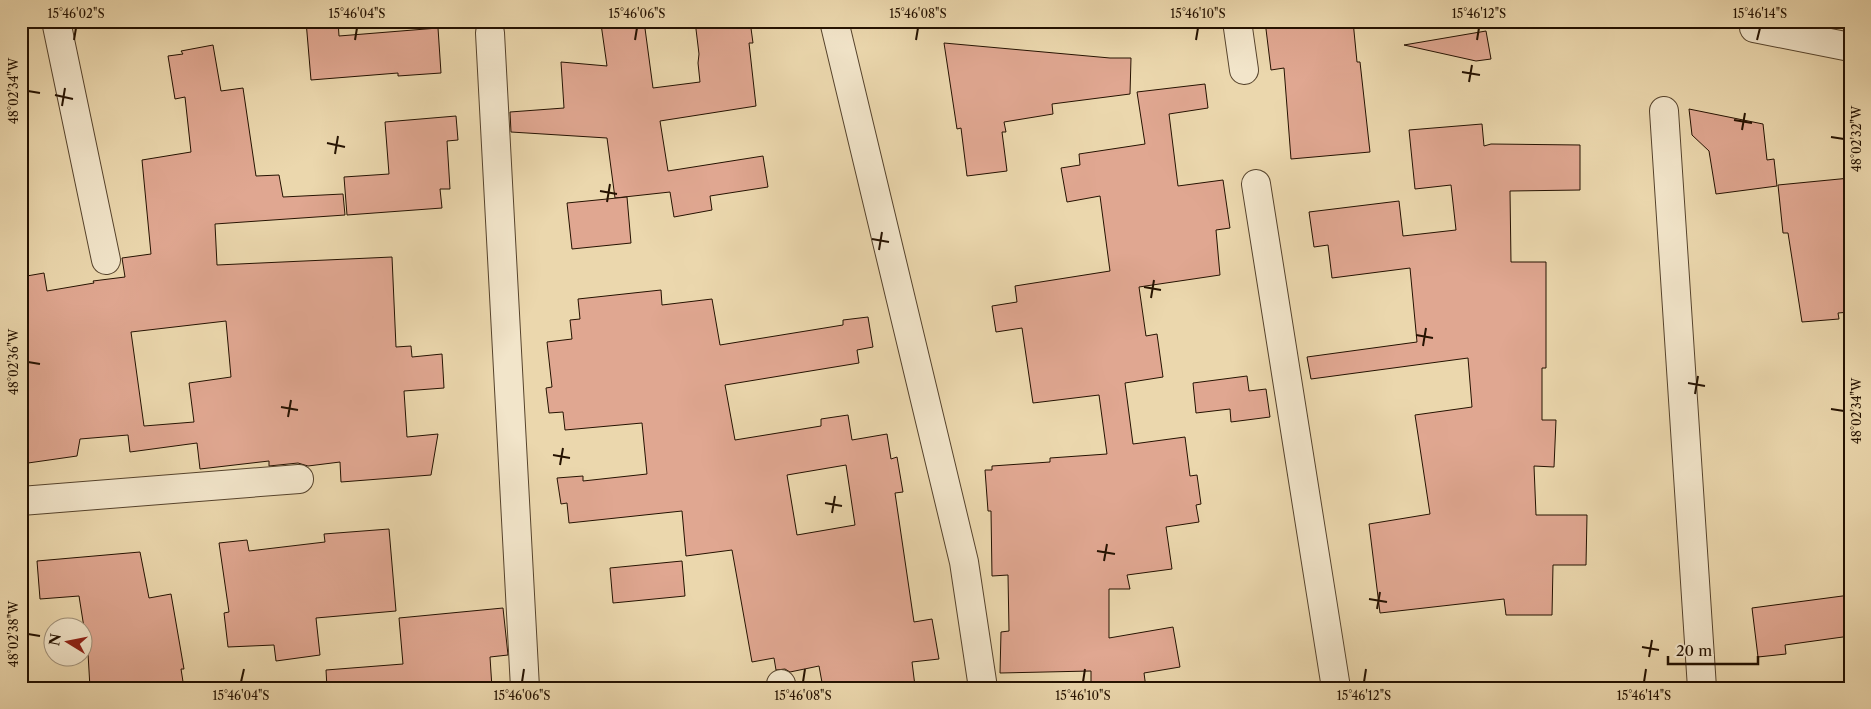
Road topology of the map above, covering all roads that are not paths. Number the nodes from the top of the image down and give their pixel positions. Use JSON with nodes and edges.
{"nodes":[{"id":1,"x":56,"y":21,"type":"edge"},
{"id":2,"x":834,"y":21,"type":"edge"},
{"id":3,"x":1237,"y":21,"type":"edge"},
{"id":4,"x":1754,"y":28,"type":"dead end"},
{"id":5,"x":490,"y":33,"type":"dead end"},
{"id":6,"x":1850,"y":47,"type":"edge"},
{"id":7,"x":1244,"y":70,"type":"dead end"},
{"id":8,"x":1664,"y":111,"type":"dead end"},
{"id":9,"x":1256,"y":184,"type":"dead end"},
{"id":10,"x":106,"y":260,"type":"dead end"},
{"id":11,"x":300,"y":479,"type":"dead end"},
{"id":12,"x":21,"y":502,"type":"edge"},
{"id":13,"x":525,"y":688,"type":"edge"},
{"id":14,"x":983,"y":688,"type":"edge"},
{"id":15,"x":1336,"y":688,"type":"edge"},
{"id":16,"x":1702,"y":688,"type":"edge"}],
"edges":[{"from":1,"to":10,"type":"street"},
{"from":2,"to":14,"type":"street"},
{"from":3,"to":7,"type":"street"},
{"from":4,"to":6,"type":"street"},
{"from":5,"to":13,"type":"street"},
{"from":8,"to":16,"type":"street"},
{"from":9,"to":15,"type":"street"},
{"from":11,"to":12,"type":"street"}]}
